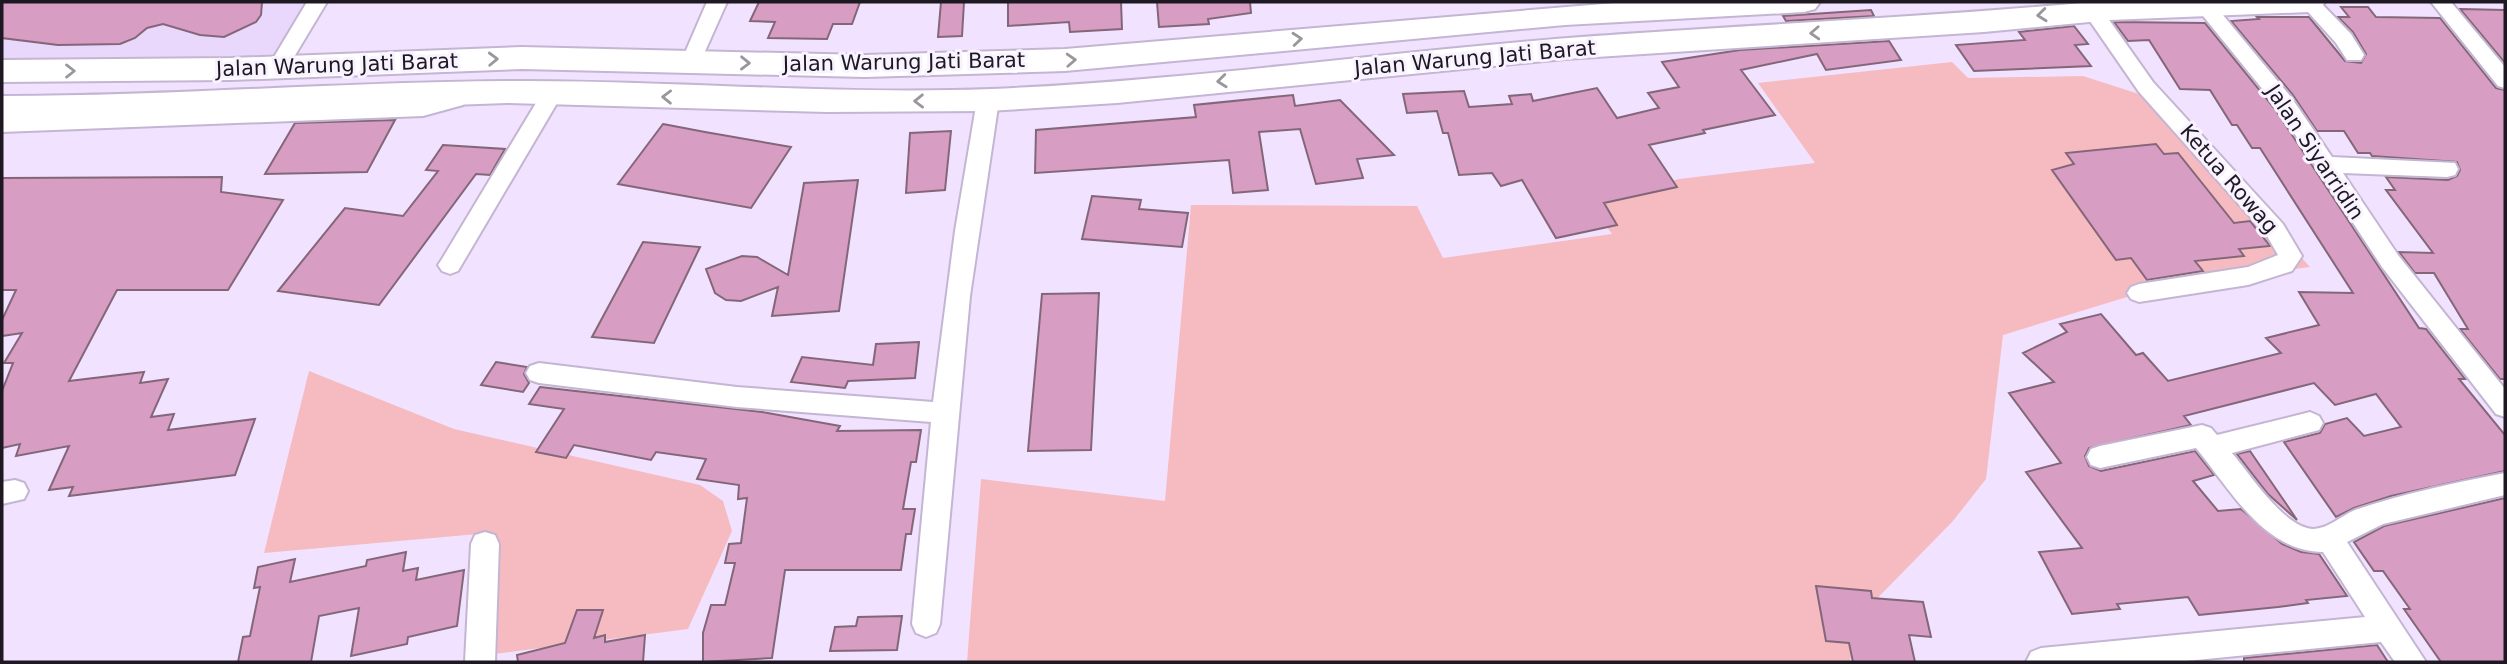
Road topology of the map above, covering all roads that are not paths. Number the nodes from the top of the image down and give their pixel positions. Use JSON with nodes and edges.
{"nodes":[{"id":1,"x":317,"y":2,"type":"edge"},
{"id":2,"x":717,"y":2,"type":"edge"},
{"id":3,"x":1804,"y":2,"type":"edge"},
{"id":4,"x":2309,"y":2,"type":"edge"},
{"id":5,"x":2441,"y":2,"type":"edge"},
{"id":6,"x":2109,"y":7,"type":"edge"},
{"id":7,"x":2206,"y":7,"type":"junction"},
{"id":8,"x":2354,"y":55,"type":"dead end"},
{"id":9,"x":691,"y":62,"type":"junction"},
{"id":10,"x":278,"y":67,"type":"junction"},
{"id":11,"x":2,"y":71,"type":"edge"},
{"id":12,"x":2505,"y":81,"type":"edge"},
{"id":13,"x":552,"y":93,"type":"junction"},
{"id":14,"x":462,"y":94,"type":"junction"},
{"id":15,"x":988,"y":100,"type":"junction"},
{"id":16,"x":2,"y":107,"type":"edge"},
{"id":17,"x":2,"y":122,"type":"edge"},
{"id":18,"x":2325,"y":165,"type":"junction"},
{"id":19,"x":2447,"y":169,"type":"dead end"},
{"id":20,"x":450,"y":265,"type":"dead end"},
{"id":21,"x":2139,"y":293,"type":"dead end"},
{"id":22,"x":539,"y":373,"type":"dead end"},
{"id":23,"x":2501,"y":395,"type":"edge"},
{"id":24,"x":943,"y":413,"type":"junction"},
{"id":25,"x":2310,"y":423,"type":"dead end"},
{"id":26,"x":2208,"y":441,"type":"junction"},
{"id":27,"x":2099,"y":457,"type":"dead end"},
{"id":28,"x":2505,"y":484,"type":"edge"},
{"id":29,"x":2330,"y":540,"type":"junction"},
{"id":30,"x":485,"y":544,"type":"dead end"},
{"id":31,"x":926,"y":624,"type":"dead end"},
{"id":32,"x":2389,"y":628,"type":"junction"},
{"id":33,"x":480,"y":662,"type":"edge"},
{"id":34,"x":2042,"y":662,"type":"edge"},
{"id":35,"x":2411,"y":662,"type":"edge"}],
"edges":[{"from":1,"to":10,"type":"street"},
{"from":2,"to":9,"type":"street"},
{"from":9,"to":3,"type":"main road","name":"Jalan Warung Jati Barat","one_way":true},
{"from":4,"to":7,"type":"main road","name":"Jalan Warung Jati Barat"},
{"from":4,"to":8,"type":"street"},
{"from":5,"to":12,"type":"street"},
{"from":6,"to":7,"type":"main road","name":"Jalan Warung Jati Barat"},
{"from":6,"to":15,"type":"main road","name":"Jalan Warung Jati Barat","one_way":true},
{"from":6,"to":21,"type":"street","name":"Ketua Rowag"},
{"from":7,"to":18,"type":"street","name":"Jalan Siyarridin"},
{"from":10,"to":9,"type":"main road","name":"Jalan Warung Jati Barat","one_way":true},
{"from":11,"to":10,"type":"main road","name":"Jalan Warung Jati Barat","one_way":true},
{"from":13,"to":14,"type":"main road","name":"Jalan Warung Jati Barat"},
{"from":15,"to":13,"type":"main road","name":"Jalan Warung Jati Barat","one_way":true},
{"from":13,"to":20,"type":"street"},
{"from":14,"to":16,"type":"main road","name":"Jalan Warung Jati Barat"},
{"from":14,"to":17,"type":"street","name":"Jalan Warung Jati Barat"},
{"from":15,"to":24,"type":"street"},
{"from":18,"to":19,"type":"street"},
{"from":18,"to":23,"type":"street","name":"Jalan Siyarridin"},
{"from":22,"to":24,"type":"street"},
{"from":24,"to":31,"type":"street"},
{"from":25,"to":26,"type":"street"},
{"from":26,"to":27,"type":"street"},
{"from":26,"to":29,"type":"street"},
{"from":28,"to":29,"type":"street"},
{"from":29,"to":32,"type":"street"},
{"from":30,"to":33,"type":"street"},
{"from":32,"to":34,"type":"street"},
{"from":32,"to":35,"type":"street"}]}
